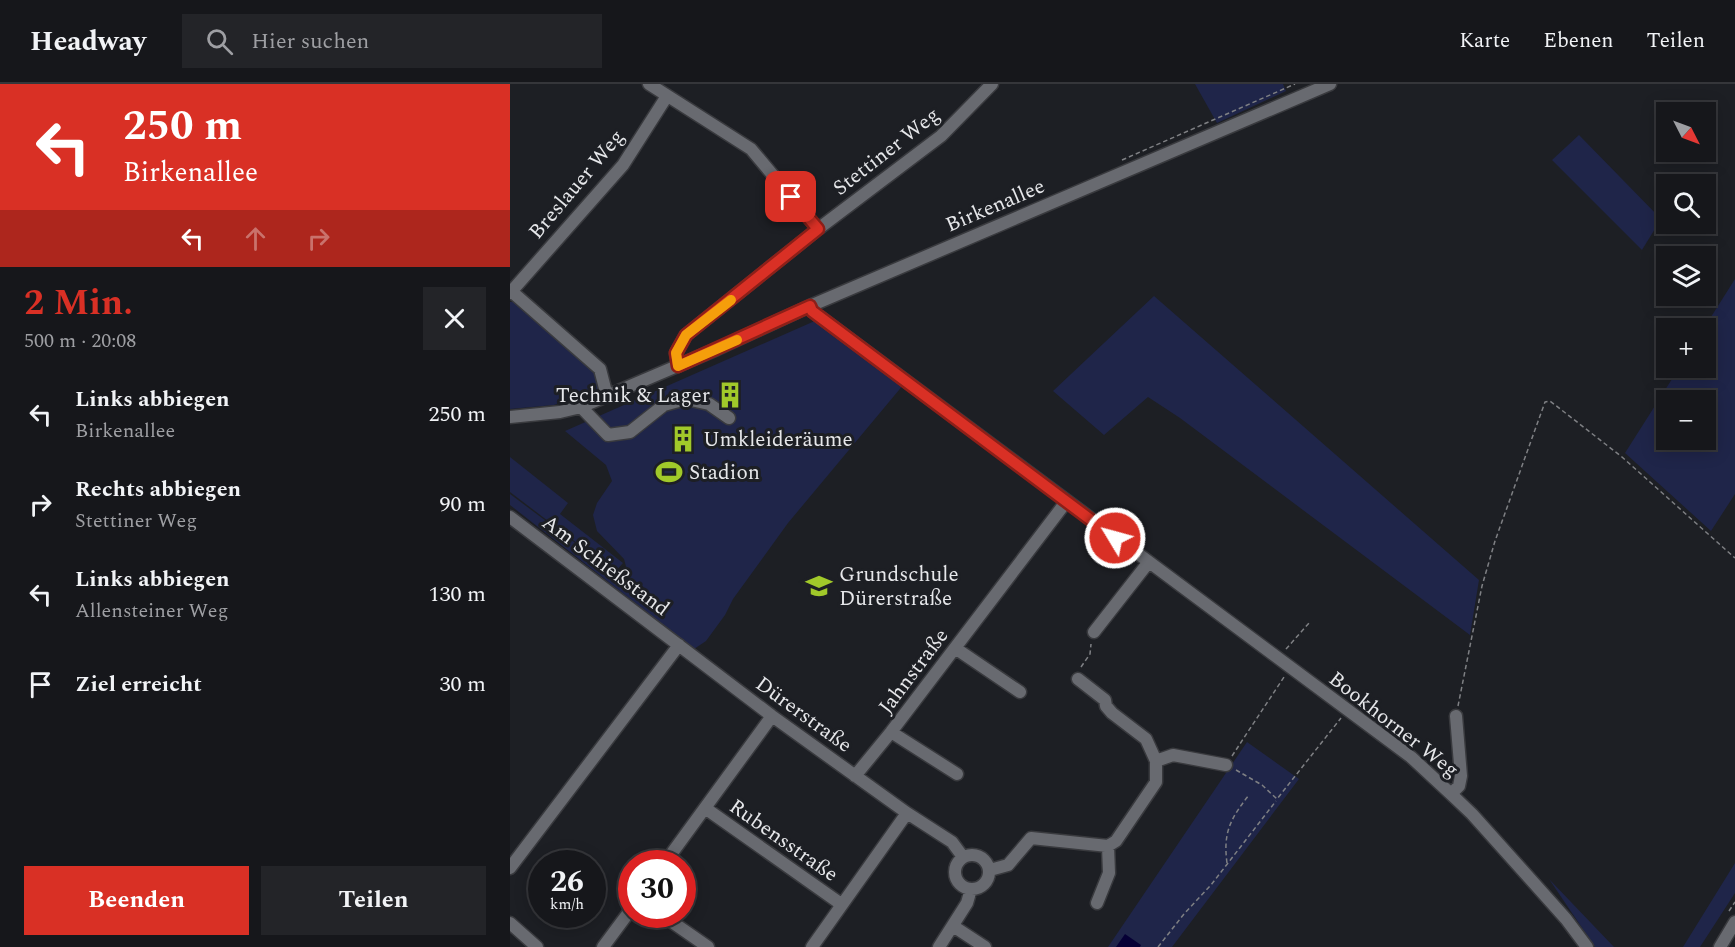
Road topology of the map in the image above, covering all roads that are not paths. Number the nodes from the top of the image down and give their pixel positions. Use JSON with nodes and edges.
{"nodes":[{"id":1,"x":649,"y":84,"type":"edge"},
{"id":2,"x":992,"y":84,"type":"edge"},
{"id":3,"x":1330,"y":84,"type":"edge"},
{"id":4,"x":667,"y":96,"type":"junction"},
{"id":5,"x":818,"y":229,"type":"junction"},
{"id":6,"x":510,"y":291,"type":"edge"},
{"id":7,"x":810,"y":306,"type":"junction"},
{"id":8,"x":678,"y":366,"type":"junction"},
{"id":9,"x":607,"y":396,"type":"junction"},
{"id":10,"x":581,"y":407,"type":"junction"},
{"id":11,"x":510,"y":417,"type":"edge"},
{"id":12,"x":729,"y":418,"type":"dead end"},
{"id":13,"x":1066,"y":502,"type":"junction"},
{"id":14,"x":513,"y":524,"type":"edge"},
{"id":15,"x":1148,"y":563,"type":"junction"},
{"id":16,"x":1094,"y":632,"type":"road end"},
{"id":17,"x":679,"y":645,"type":"junction"},
{"id":18,"x":955,"y":648,"type":"junction"},
{"id":19,"x":1078,"y":679,"type":"road end"},
{"id":20,"x":1020,"y":692,"type":"dead end"},
{"id":21,"x":772,"y":716,"type":"junction"},
{"id":22,"x":1456,"y":716,"type":"road end"},
{"id":23,"x":891,"y":732,"type":"junction"},
{"id":24,"x":1155,"y":761,"type":"junction"},
{"id":25,"x":1226,"y":765,"type":"road end"},
{"id":26,"x":957,"y":774,"type":"dead end"},
{"id":27,"x":855,"y":776,"type":"junction"},
{"id":28,"x":1451,"y":794,"type":"junction"},
{"id":29,"x":705,"y":808,"type":"junction"},
{"id":30,"x":907,"y":813,"type":"junction"},
{"id":31,"x":1108,"y":846,"type":"junction"},
{"id":32,"x":674,"y":850,"type":"edge"},
{"id":33,"x":963,"y":857,"type":"junction"},
{"id":34,"x":510,"y":868,"type":"edge"},
{"id":35,"x":990,"y":870,"type":"junction"},
{"id":36,"x":971,"y":889,"type":"junction"},
{"id":37,"x":1097,"y":903,"type":"dead end"},
{"id":38,"x":841,"y":904,"type":"junction"},
{"id":39,"x":1735,"y":922,"type":"edge"},
{"id":40,"x":510,"y":923,"type":"edge"},
{"id":41,"x":953,"y":926,"type":"junction"},
{"id":42,"x":618,"y":927,"type":"edge"},
{"id":43,"x":681,"y":928,"type":"edge"},
{"id":44,"x":537,"y":947,"type":"edge"},
{"id":45,"x":603,"y":947,"type":"edge"},
{"id":46,"x":708,"y":947,"type":"edge"},
{"id":47,"x":812,"y":947,"type":"edge"},
{"id":48,"x":939,"y":947,"type":"edge"},
{"id":49,"x":985,"y":947,"type":"edge"},
{"id":50,"x":1587,"y":947,"type":"edge"},
{"id":51,"x":1720,"y":947,"type":"edge"}],
"edges":[{"from":1,"to":4,"type":"street"},
{"from":2,"to":5,"type":"street","name":"Stettiner Weg"},
{"from":3,"to":7,"type":"street","name":"Birkenallee"},
{"from":4,"to":5,"type":"street"},
{"from":4,"to":6,"type":"street","name":"Breslauer Weg"},
{"from":5,"to":8,"type":"street","name":"Stettiner Weg"},
{"from":6,"to":9,"type":"street"},
{"from":7,"to":8,"type":"street","name":"Birkenallee"},
{"from":7,"to":13,"type":"street","name":"Bookhorner Weg"},
{"from":8,"to":9,"type":"street","name":"Birkenallee"},
{"from":9,"to":10,"type":"street","name":"Birkenallee"},
{"from":10,"to":11,"type":"street","name":"Birkenallee"},
{"from":10,"to":12,"type":"street"},
{"from":13,"to":15,"type":"street","name":"Bookhorner Weg"},
{"from":13,"to":18,"type":"street","name":"Jahnstraße"},
{"from":14,"to":17,"type":"street","name":"Am Schießstand"},
{"from":15,"to":16,"type":"street"},
{"from":15,"to":28,"type":"street","name":"Bookhorner Weg"},
{"from":17,"to":21,"type":"street","name":"Dürerstraße"},
{"from":17,"to":34,"type":"street"},
{"from":18,"to":20,"type":"street"},
{"from":18,"to":23,"type":"street","name":"Jahnstraße"},
{"from":19,"to":24,"type":"street"},
{"from":21,"to":27,"type":"street","name":"Dürerstraße"},
{"from":21,"to":29,"type":"street"},
{"from":22,"to":28,"type":"street"},
{"from":23,"to":26,"type":"street"},
{"from":23,"to":27,"type":"street","name":"Jahnstraße"},
{"from":24,"to":25,"type":"street"},
{"from":24,"to":31,"type":"street"},
{"from":27,"to":30,"type":"street","name":"Dürerstraße"},
{"from":28,"to":50,"type":"street","name":"Bookhorner Weg"},
{"from":29,"to":32,"type":"street"},
{"from":29,"to":38,"type":"street","name":"Rubensstraße"},
{"from":30,"to":33,"type":"street","name":"Dürerstraße"},
{"from":30,"to":38,"type":"street"},
{"from":31,"to":35,"type":"street"},
{"from":31,"to":37,"type":"street"},
{"from":33,"to":35,"type":"street"},
{"from":33,"to":36,"type":"street"},
{"from":35,"to":36,"type":"street"},
{"from":36,"to":41,"type":"street"},
{"from":38,"to":47,"type":"street"},
{"from":39,"to":51,"type":"street"},
{"from":40,"to":44,"type":"street"},
{"from":41,"to":48,"type":"street"},
{"from":41,"to":49,"type":"street"},
{"from":42,"to":45,"type":"street"},
{"from":43,"to":46,"type":"street"}]}
